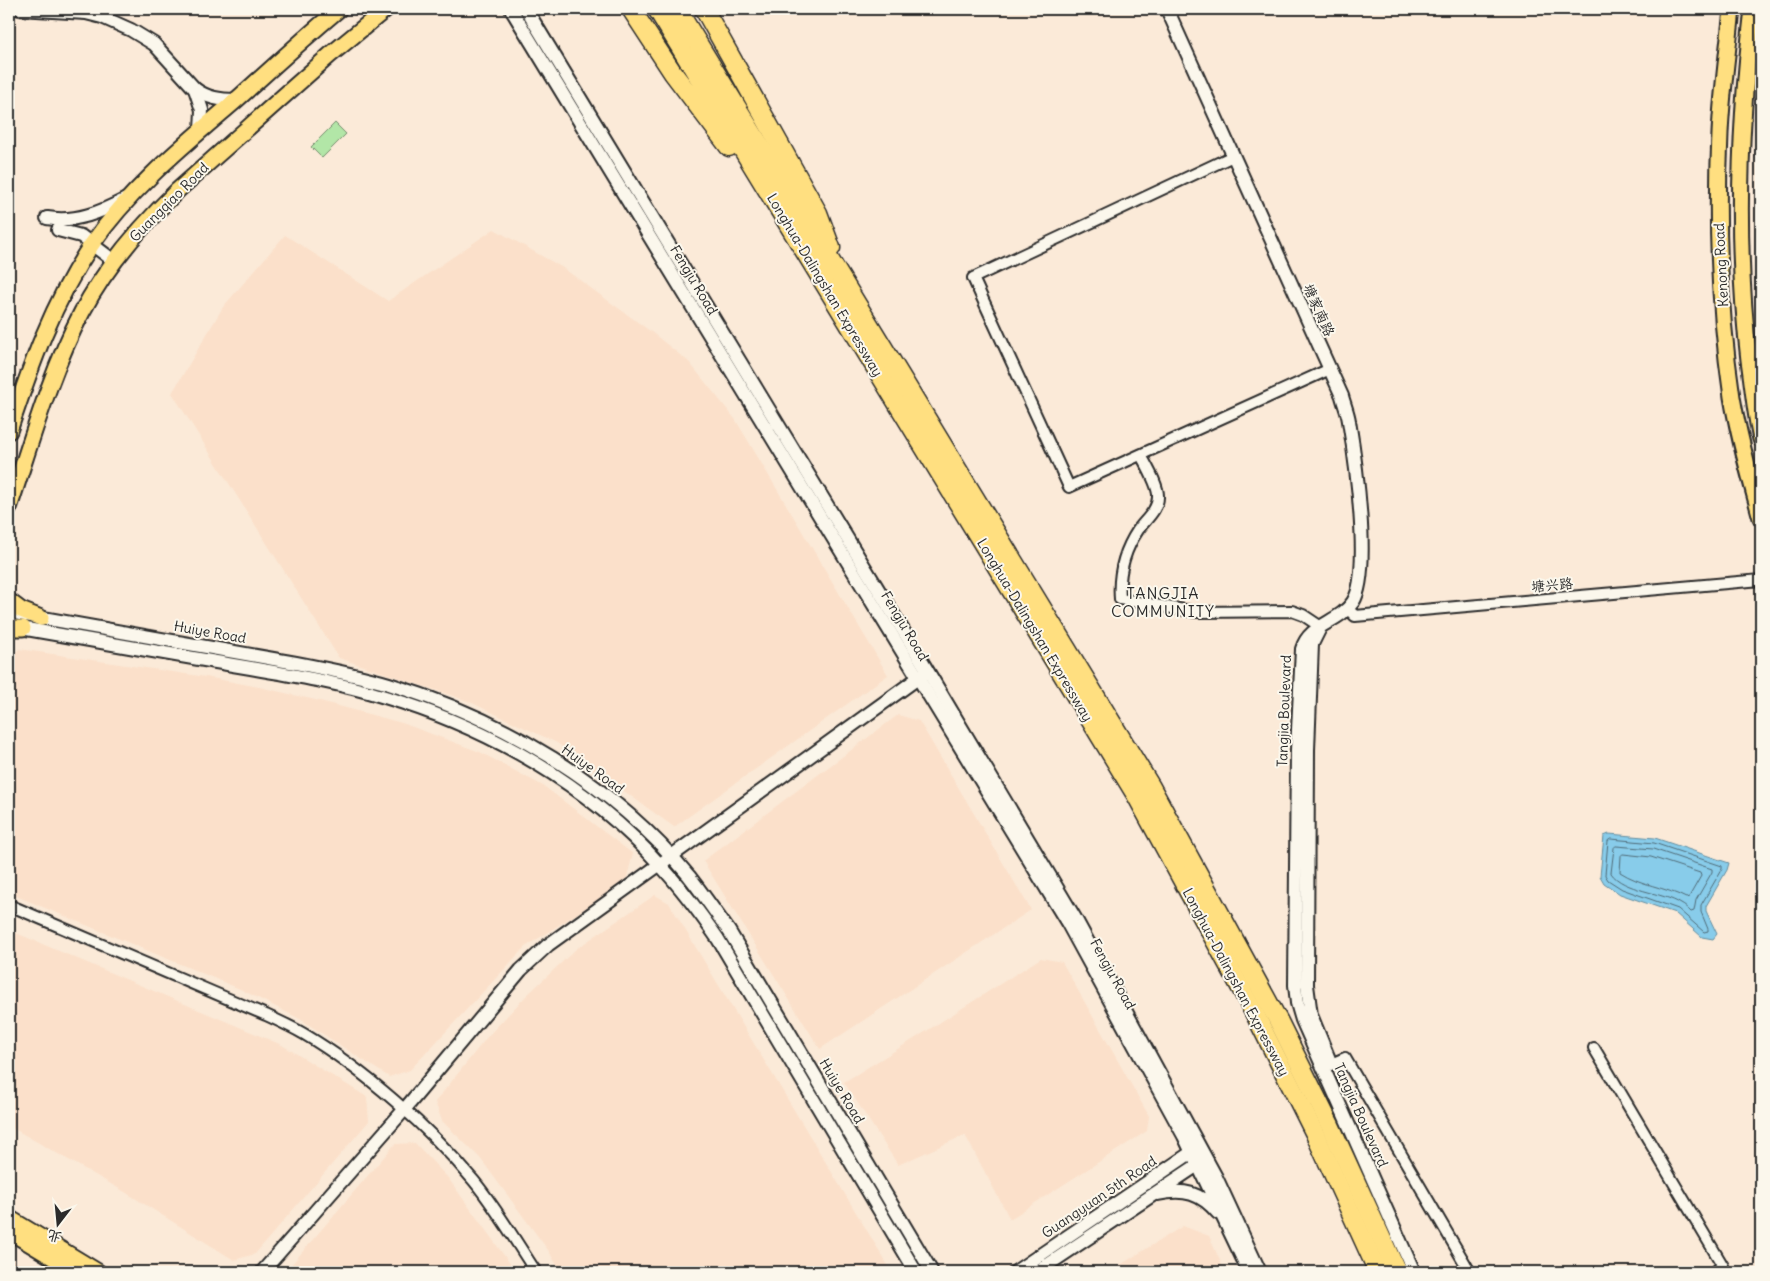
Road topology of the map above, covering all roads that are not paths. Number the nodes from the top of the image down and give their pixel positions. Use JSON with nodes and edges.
{"nodes":[{"id":1,"x":20,"y":9,"type":"edge"},
{"id":2,"x":339,"y":9,"type":"edge"},
{"id":3,"x":386,"y":9,"type":"edge"},
{"id":4,"x":511,"y":9,"type":"edge"},
{"id":5,"x":526,"y":9,"type":"edge"},
{"id":6,"x":631,"y":9,"type":"edge"},
{"id":7,"x":657,"y":9,"type":"edge"},
{"id":8,"x":676,"y":9,"type":"edge"},
{"id":9,"x":704,"y":9,"type":"edge"},
{"id":10,"x":1167,"y":9,"type":"edge"},
{"id":11,"x":1732,"y":9,"type":"edge"},
{"id":12,"x":1753,"y":9,"type":"edge"},
{"id":13,"x":87,"y":11,"type":"edge"},
{"id":14,"x":195,"y":88,"type":"junction"},
{"id":15,"x":236,"y":100,"type":"junction"},
{"id":16,"x":202,"y":130,"type":"junction"},
{"id":17,"x":1233,"y":156,"type":"junction"},
{"id":18,"x":131,"y":197,"type":"junction"},
{"id":19,"x":47,"y":218,"type":"dead end"},
{"id":20,"x":58,"y":230,"type":"dead end"},
{"id":21,"x":92,"y":244,"type":"junction"},
{"id":22,"x":809,"y":259,"type":"junction"},
{"id":23,"x":114,"y":261,"type":"junction"},
{"id":24,"x":846,"y":288,"type":"junction"},
{"id":25,"x":1330,"y":369,"type":"junction"},
{"id":26,"x":903,"y":396,"type":"junction"},
{"id":27,"x":1738,"y":428,"type":"junction"},
{"id":28,"x":1760,"y":429,"type":"edge"},
{"id":29,"x":9,"y":431,"type":"edge"},
{"id":30,"x":1141,"y":455,"type":"junction"},
{"id":31,"x":9,"y":508,"type":"edge"},
{"id":32,"x":1761,"y":518,"type":"edge"},
{"id":33,"x":1761,"y":580,"type":"edge"},
{"id":34,"x":9,"y":601,"type":"edge"},
{"id":35,"x":1348,"y":609,"type":"junction"},
{"id":36,"x":9,"y":612,"type":"edge"},
{"id":37,"x":41,"y":618,"type":"junction"},
{"id":38,"x":14,"y":627,"type":"edge"},
{"id":39,"x":1321,"y":627,"type":"junction"},
{"id":40,"x":923,"y":674,"type":"junction"},
{"id":41,"x":671,"y":857,"type":"junction"},
{"id":42,"x":660,"y":864,"type":"junction"},
{"id":43,"x":9,"y":905,"type":"edge"},
{"id":44,"x":1267,"y":1018,"type":"junction"},
{"id":45,"x":1594,"y":1048,"type":"dead end"},
{"id":46,"x":1331,"y":1064,"type":"junction"},
{"id":47,"x":404,"y":1110,"type":"junction"},
{"id":48,"x":1200,"y":1157,"type":"junction"},
{"id":49,"x":1147,"y":1198,"type":"junction"},
{"id":50,"x":9,"y":1218,"type":"edge"},
{"id":51,"x":1227,"y":1225,"type":"junction"},
{"id":52,"x":9,"y":1231,"type":"edge"},
{"id":53,"x":76,"y":1272,"type":"edge"},
{"id":54,"x":98,"y":1272,"type":"edge"},
{"id":55,"x":262,"y":1272,"type":"edge"},
{"id":56,"x":536,"y":1272,"type":"edge"},
{"id":57,"x":916,"y":1272,"type":"edge"},
{"id":58,"x":932,"y":1272,"type":"edge"},
{"id":59,"x":1015,"y":1272,"type":"edge"},
{"id":60,"x":1037,"y":1272,"type":"edge"},
{"id":61,"x":1249,"y":1272,"type":"edge"},
{"id":62,"x":1260,"y":1272,"type":"edge"},
{"id":63,"x":1378,"y":1272,"type":"edge"},
{"id":64,"x":1397,"y":1272,"type":"edge"},
{"id":65,"x":1414,"y":1272,"type":"edge"},
{"id":66,"x":1422,"y":1272,"type":"edge"},
{"id":67,"x":1470,"y":1272,"type":"edge"},
{"id":68,"x":1714,"y":1272,"type":"edge"}],
"edges":[{"from":1,"to":13,"type":"street"},
{"from":2,"to":15,"type":"main road","name":"Guangqiao Road"},
{"from":3,"to":23,"type":"main road","name":"Guangqiao Road"},
{"from":4,"to":40,"type":"street","name":"Fengju Road"},
{"from":5,"to":40,"type":"street","name":"Fengju Road"},
{"from":6,"to":22,"type":"highway"},
{"from":7,"to":22,"type":"highway","name":"Longhua-Dalingshan Expressway"},
{"from":8,"to":24,"type":"highway","name":"Longhua-Dalingshan Expressway"},
{"from":9,"to":24,"type":"highway"},
{"from":10,"to":17,"type":"street","name":"塘家南路"},
{"from":11,"to":27,"type":"main road","name":"Kenong Road"},
{"from":12,"to":28,"type":"main road","name":"Kenong Road"},
{"from":13,"to":14,"type":"street"},
{"from":14,"to":15,"type":"street"},
{"from":14,"to":16,"type":"street"},
{"from":15,"to":16,"type":"main road","name":"Guangqiao Road"},
{"from":16,"to":18,"type":"main road","name":"Guangqiao Road"},
{"from":17,"to":25,"type":"street","name":"塘家南路"},
{"from":17,"to":30,"type":"street"},
{"from":18,"to":19,"type":"street"},
{"from":18,"to":21,"type":"main road","name":"Guangqiao Road"},
{"from":20,"to":21,"type":"street"},
{"from":21,"to":23,"type":"street"},
{"from":21,"to":29,"type":"main road","name":"Guangqiao Road"},
{"from":22,"to":26,"type":"highway","name":"Longhua-Dalingshan Expressway"},
{"from":23,"to":31,"type":"main road","name":"Guangqiao Road"},
{"from":24,"to":26,"type":"highway","name":"Longhua-Dalingshan Expressway"},
{"from":25,"to":30,"type":"street"},
{"from":25,"to":35,"type":"street","name":"塘家南路"},
{"from":26,"to":44,"type":"highway","name":"Longhua-Dalingshan Expressway"},
{"from":27,"to":28,"type":"street"},
{"from":27,"to":32,"type":"main road","name":"Kenong Road"},
{"from":30,"to":39,"type":"street"},
{"from":33,"to":35,"type":"street","name":"塘兴路"},
{"from":34,"to":37,"type":"main road"},
{"from":35,"to":39,"type":"street"},
{"from":36,"to":37,"type":"street","name":"Huiye Road"},
{"from":37,"to":41,"type":"street","name":"Huiye Road"},
{"from":38,"to":42,"type":"street","name":"Huiye Road"},
{"from":39,"to":46,"type":"street","name":"Tangjia Boulevard"},
{"from":39,"to":65,"type":"street","name":"Tangjia Boulevard"},
{"from":40,"to":41,"type":"street"},
{"from":40,"to":48,"type":"street","name":"Fengju Road"},
{"from":41,"to":42,"type":"street"},
{"from":41,"to":58,"type":"street","name":"Huiye Road"},
{"from":42,"to":47,"type":"street"},
{"from":42,"to":57,"type":"street","name":"Huiye Road"},
{"from":43,"to":47,"type":"street"},
{"from":44,"to":63,"type":"highway","name":"Longhua-Dalingshan Expressway"},
{"from":44,"to":64,"type":"highway","name":"Longhua-Dalingshan Expressway"},
{"from":45,"to":68,"type":"street"},
{"from":46,"to":66,"type":"street","name":"Tangjia Boulevard"},
{"from":46,"to":67,"type":"street"},
{"from":47,"to":55,"type":"street"},
{"from":47,"to":56,"type":"street"},
{"from":48,"to":49,"type":"street","name":"Guangyuan 5th Road"},
{"from":48,"to":51,"type":"street","name":"Fengju Road"},
{"from":48,"to":59,"type":"street","name":"Guangyuan 5th Road"},
{"from":48,"to":62,"type":"street","name":"Fengju Road"},
{"from":49,"to":51,"type":"street"},
{"from":49,"to":60,"type":"street","name":"Guangyuan 5th Road"},
{"from":50,"to":54,"type":"main road"},
{"from":51,"to":61,"type":"street","name":"Fengju Road"},
{"from":52,"to":53,"type":"main road"}]}
